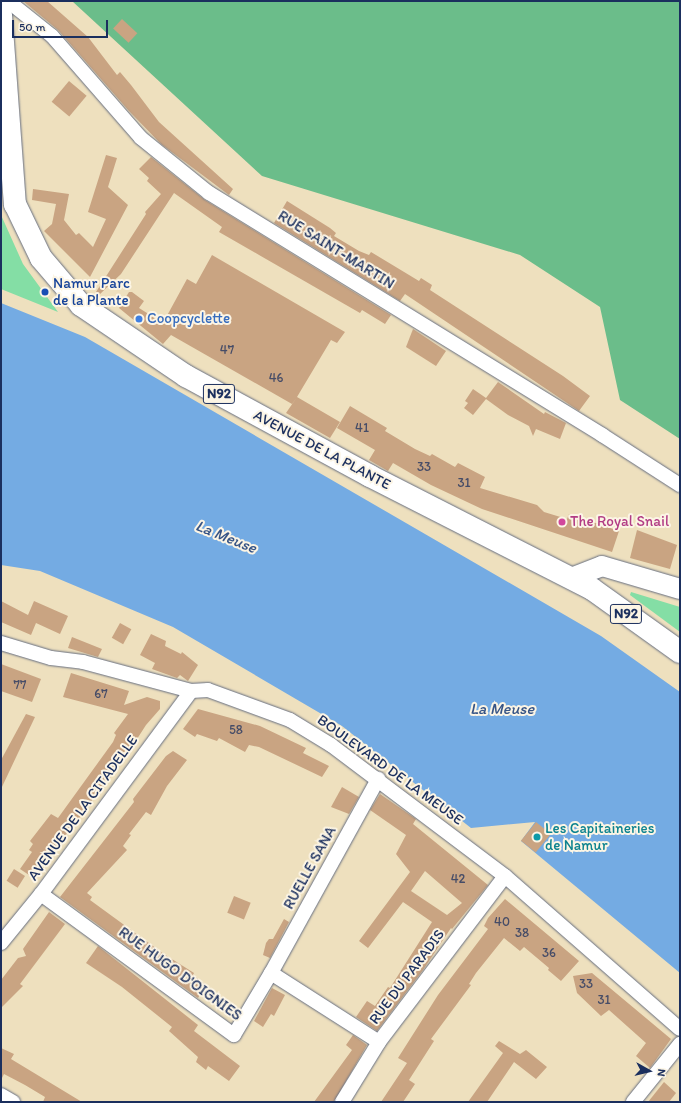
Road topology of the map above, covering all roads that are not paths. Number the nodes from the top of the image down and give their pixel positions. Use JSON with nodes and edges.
{"nodes":[{"id":1,"x":8,"y":1,"type":"edge"},
{"id":2,"x":1,"y":15,"type":"edge"},
{"id":3,"x":1,"y":183,"type":"edge"},
{"id":4,"x":15,"y":204,"type":"junction"},
{"id":5,"x":680,"y":485,"type":"edge"},
{"id":6,"x":621,"y":571,"type":"junction"},
{"id":7,"x":571,"y":578,"type":"junction"},
{"id":8,"x":592,"y":589,"type":"junction"},
{"id":9,"x":680,"y":589,"type":"edge"},
{"id":10,"x":1,"y":642,"type":"edge"},
{"id":11,"x":680,"y":652,"type":"edge"},
{"id":12,"x":191,"y":691,"type":"junction"},
{"id":13,"x":378,"y":779,"type":"junction"},
{"id":14,"x":505,"y":876,"type":"junction"},
{"id":15,"x":41,"y":894,"type":"junction"},
{"id":16,"x":2,"y":939,"type":"edge"},
{"id":17,"x":271,"y":973,"type":"junction"},
{"id":18,"x":680,"y":1028,"type":"edge"},
{"id":19,"x":379,"y":1042,"type":"junction"},
{"id":20,"x":680,"y":1044,"type":"edge"},
{"id":21,"x":1,"y":1095,"type":"edge"},
{"id":22,"x":13,"y":1102,"type":"edge"},
{"id":23,"x":342,"y":1102,"type":"edge"},
{"id":24,"x":633,"y":1102,"type":"edge"}],
"edges":[{"from":1,"to":5,"type":"street","name":"RUE SAINT-MARTIN"},
{"from":2,"to":4,"type":"main road","name":"AVENUE DE LA PLANTE","number":"N92"},
{"from":3,"to":4,"type":"street"},
{"from":4,"to":7,"type":"main road","name":"AVENUE DE LA PLANTE","number":"N92"},
{"from":6,"to":7,"type":"main road"},
{"from":6,"to":8,"type":"main road"},
{"from":6,"to":9,"type":"main road"},
{"from":7,"to":8,"type":"main road","number":"N92"},
{"from":8,"to":11,"type":"main road","number":"N92"},
{"from":10,"to":12,"type":"street","name":"BOULEVARD DE LA MEUSE"},
{"from":12,"to":13,"type":"street","name":"BOULEVARD DE LA MEUSE"},
{"from":12,"to":15,"type":"street","name":"AVENUE DE LA CITADELLE"},
{"from":13,"to":14,"type":"street","name":"BOULEVARD DE LA MEUSE"},
{"from":13,"to":17,"type":"street","name":"RUELLE SANA"},
{"from":14,"to":18,"type":"street","name":"BOULEVARD DE LA MEUSE"},
{"from":14,"to":19,"type":"street","name":"RUE DU PARADIS"},
{"from":15,"to":16,"type":"street","name":"AVENUE DE LA CITADELLE"},
{"from":15,"to":17,"type":"street","name":"RUE HUGO D'OIGNIES"},
{"from":17,"to":19,"type":"street"},
{"from":19,"to":23,"type":"street","name":"RUE DU PARADIS"},
{"from":20,"to":24,"type":"street"},
{"from":21,"to":22,"type":"street"}]}
